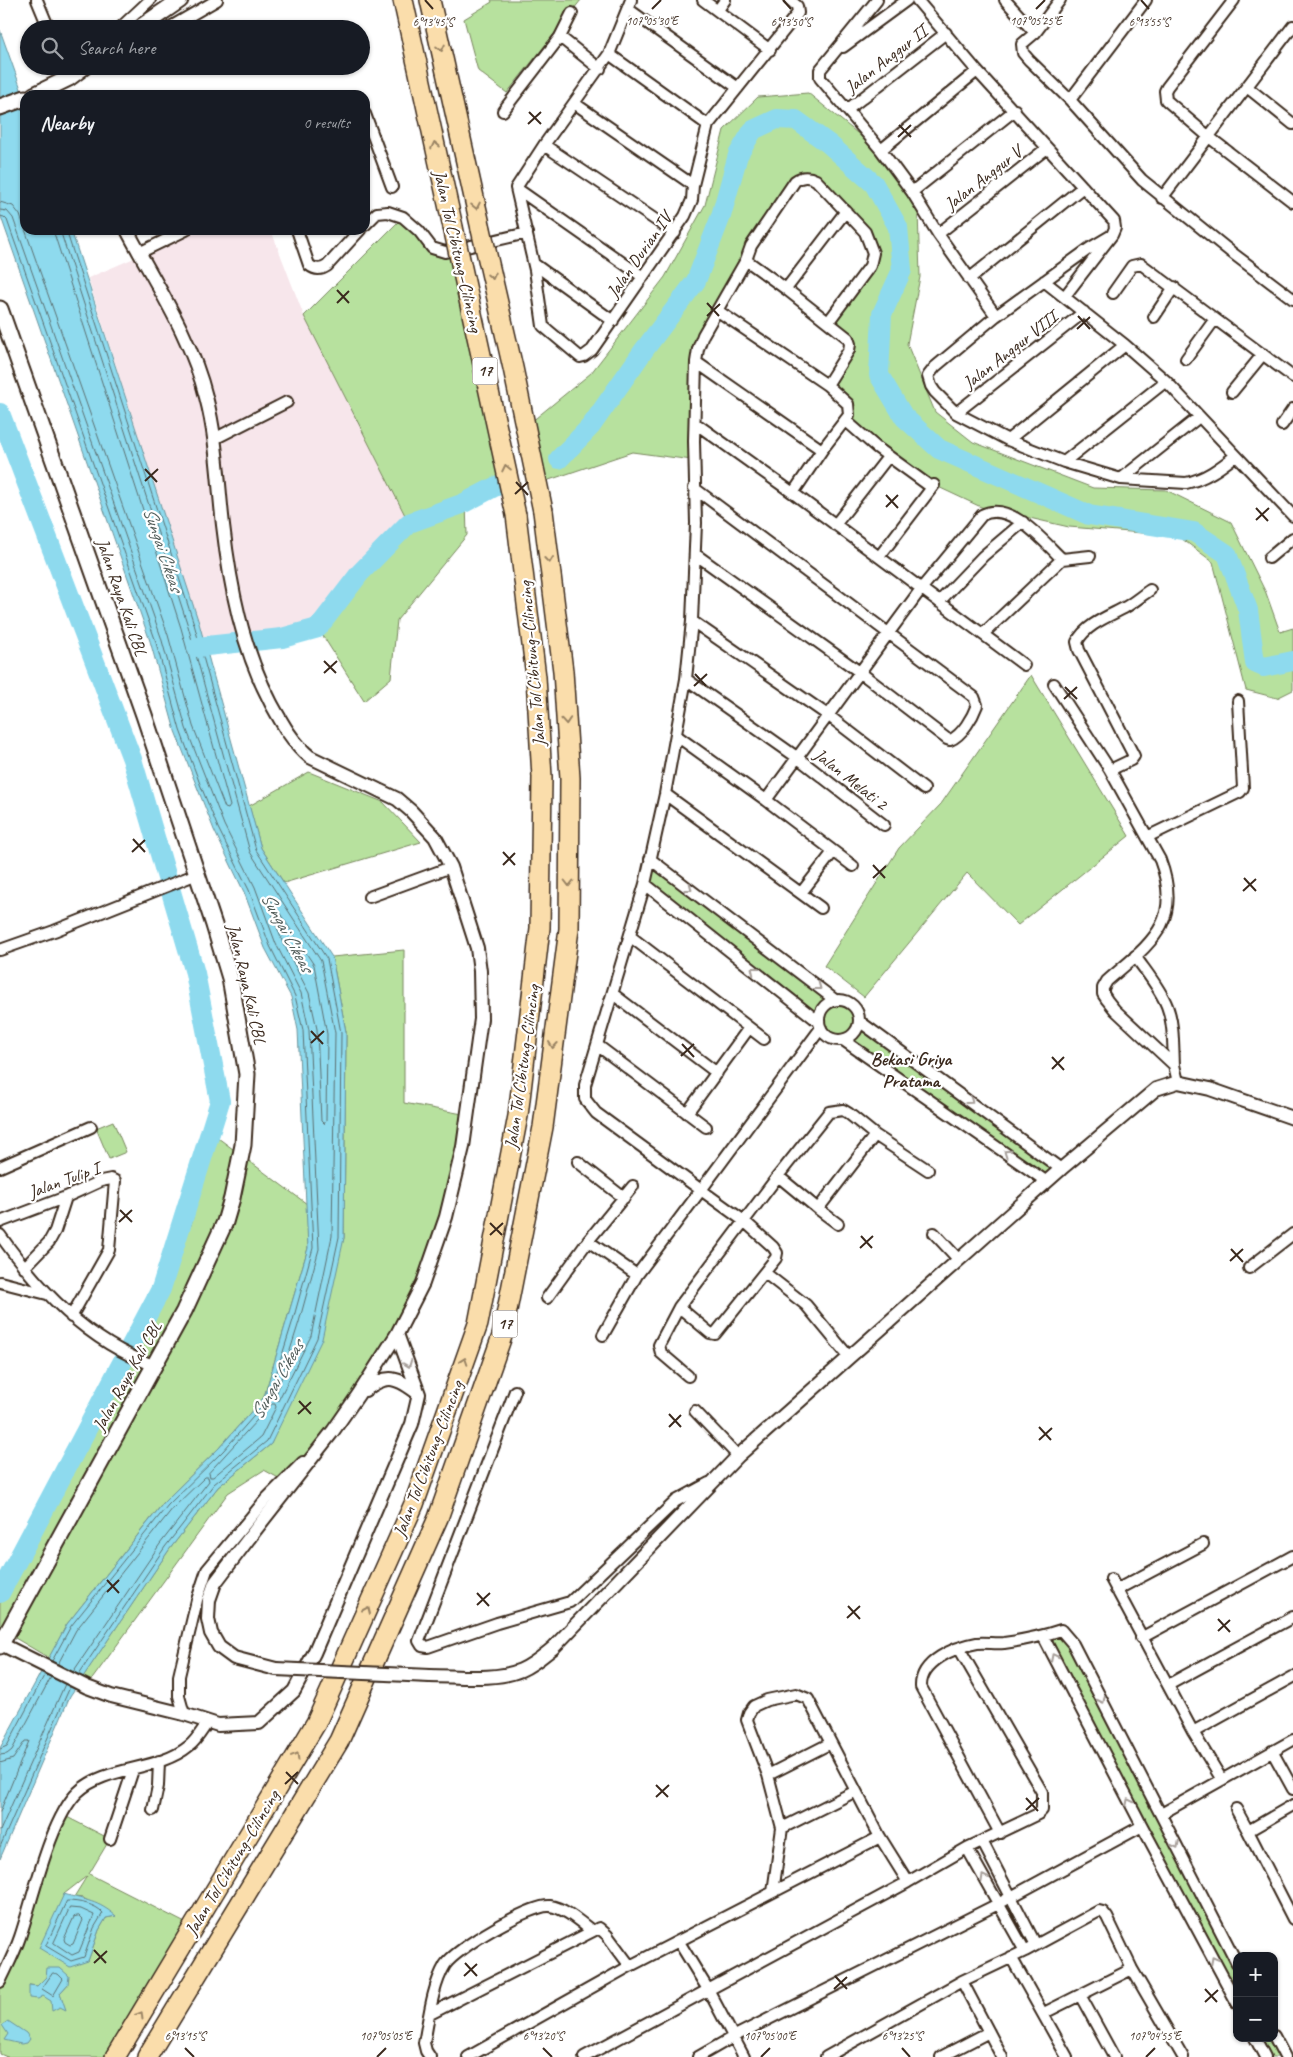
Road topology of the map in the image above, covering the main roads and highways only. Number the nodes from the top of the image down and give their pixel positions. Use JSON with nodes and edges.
{"nodes":[{"id":1,"x":180,"y":0,"type":"edge"},
{"id":2,"x":402,"y":0,"type":"edge"},
{"id":3,"x":430,"y":0,"type":"edge"},
{"id":4,"x":151,"y":20,"type":"edge"},
{"id":5,"x":63,"y":81,"type":"edge"},
{"id":6,"x":44,"y":90,"type":"edge"},
{"id":7,"x":20,"y":100,"type":"edge"},
{"id":8,"x":0,"y":107,"type":"edge"},
{"id":9,"x":0,"y":309,"type":"edge"},
{"id":10,"x":1,"y":1645,"type":"edge"},
{"id":11,"x":115,"y":2057,"type":"edge"},
{"id":12,"x":147,"y":2057,"type":"edge"}],
"edges":[{"from":1,"to":4,"type":"main road"},
{"from":11,"to":2,"type":"highway","name":"Jalan Tol Cibitung–Cilincing","number":"17","one_way":true,"bridge":true},
{"from":3,"to":12,"type":"highway","name":"Jalan Tol Cibitung–Cilincing","number":"17","one_way":true,"bridge":true},
{"from":5,"to":6,"type":"main road"},
{"from":7,"to":8,"type":"main road"},
{"from":9,"to":10,"type":"main road","name":"Jalan Raya Kali CBL"}]}
